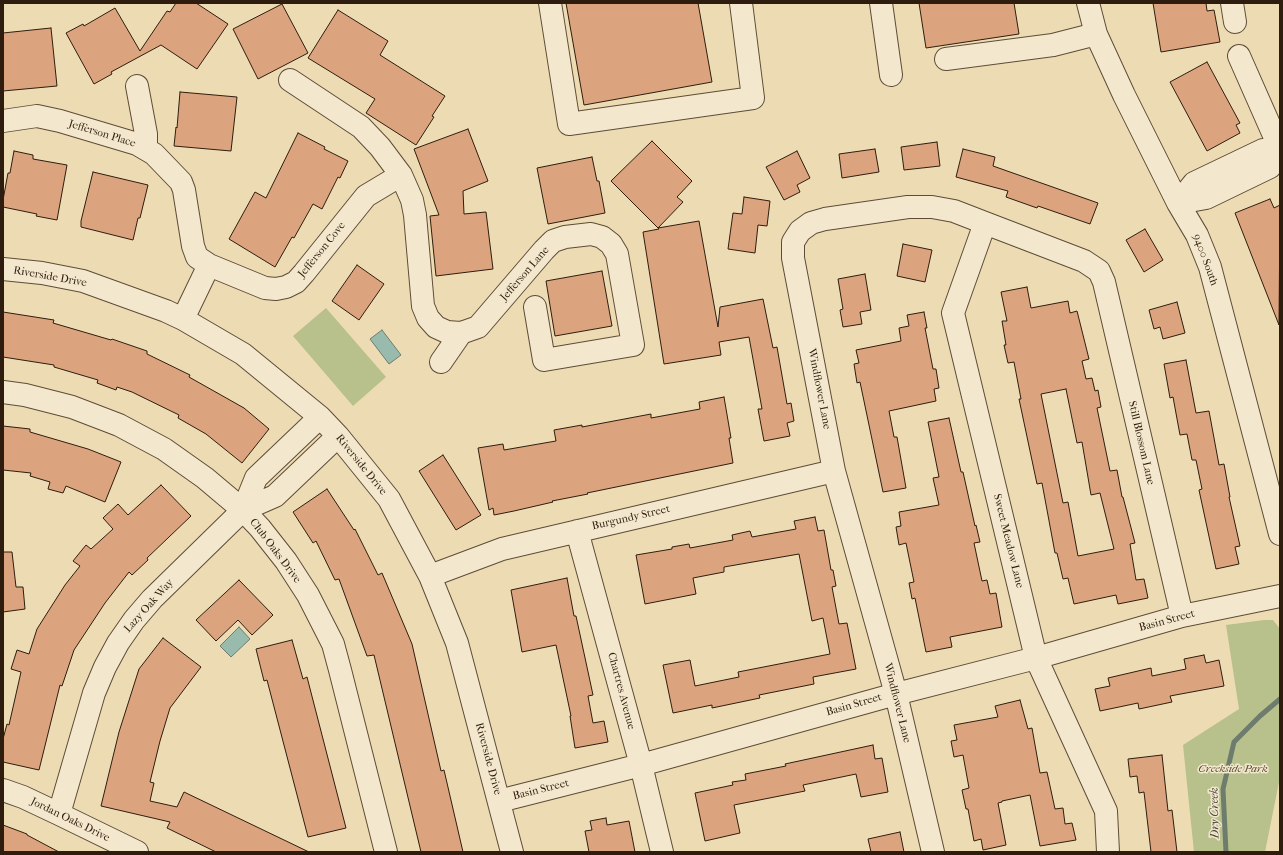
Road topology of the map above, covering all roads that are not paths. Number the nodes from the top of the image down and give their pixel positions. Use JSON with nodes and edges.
{"nodes":[{"id":1,"x":550,"y":3,"type":"edge"},
{"id":2,"x":741,"y":3,"type":"edge"},
{"id":3,"x":881,"y":3,"type":"edge"},
{"id":4,"x":1088,"y":3,"type":"edge"},
{"id":5,"x":1096,"y":34,"type":"junction"},
{"id":6,"x":1239,"y":56,"type":"dead end"},
{"id":7,"x":946,"y":59,"type":"dead end"},
{"id":8,"x":891,"y":75,"type":"dead end"},
{"id":9,"x":290,"y":80,"type":"dead end"},
{"id":10,"x":137,"y":86,"type":"dead end"},
{"id":11,"x":3,"y":121,"type":"edge"},
{"id":12,"x":146,"y":149,"type":"junction"},
{"id":13,"x":1280,"y":149,"type":"edge"},
{"id":14,"x":1280,"y":153,"type":"edge"},
{"id":15,"x":401,"y":175,"type":"junction"},
{"id":16,"x":1178,"y":203,"type":"junction"},
{"id":17,"x":985,"y":222,"type":"junction"},
{"id":18,"x":209,"y":265,"type":"junction"},
{"id":19,"x":3,"y":269,"type":"edge"},
{"id":20,"x":1099,"y":271,"type":"joint"},
{"id":21,"x":535,"y":307,"type":"dead end"},
{"id":22,"x":182,"y":318,"type":"junction"},
{"id":23,"x":461,"y":333,"type":"junction"},
{"id":24,"x":441,"y":362,"type":"dead end"},
{"id":25,"x":3,"y":392,"type":"edge"},
{"id":26,"x":320,"y":416,"type":"junction"},
{"id":27,"x":338,"y":436,"type":"junction"},
{"id":28,"x":834,"y":471,"type":"junction"},
{"id":29,"x":243,"y":510,"type":"junction"},
{"id":30,"x":577,"y":531,"type":"junction"},
{"id":31,"x":1280,"y":534,"type":"edge"},
{"id":32,"x":430,"y":576,"type":"junction"},
{"id":33,"x":1280,"y":596,"type":"edge"},
{"id":34,"x":1182,"y":616,"type":"junction"},
{"id":35,"x":1036,"y":658,"type":"junction"},
{"id":36,"x":896,"y":694,"type":"junction"},
{"id":37,"x":641,"y":765,"type":"junction"},
{"id":38,"x":3,"y":790,"type":"edge"},
{"id":39,"x":499,"y":801,"type":"junction"},
{"id":40,"x":59,"y":814,"type":"junction"},
{"id":41,"x":137,"y":852,"type":"edge"},
{"id":42,"x":386,"y":852,"type":"edge"},
{"id":43,"x":512,"y":852,"type":"edge"},
{"id":44,"x":662,"y":852,"type":"edge"},
{"id":45,"x":933,"y":852,"type":"edge"},
{"id":46,"x":1108,"y":852,"type":"edge"}],
"edges":[{"from":1,"to":2,"type":"street"},
{"from":3,"to":8,"type":"street"},
{"from":4,"to":5,"type":"street","name":"9400 South"},
{"from":5,"to":7,"type":"street"},
{"from":5,"to":16,"type":"street","name":"9400 South"},
{"from":6,"to":13,"type":"street"},
{"from":9,"to":15,"type":"street"},
{"from":10,"to":12,"type":"street"},
{"from":11,"to":12,"type":"street","name":"Jefferson Place"},
{"from":12,"to":18,"type":"street","name":"Jefferson Place"},
{"from":14,"to":16,"type":"street"},
{"from":15,"to":18,"type":"street","name":"Jefferson Cove"},
{"from":15,"to":23,"type":"street"},
{"from":16,"to":31,"type":"street","name":"9400 South"},
{"from":17,"to":20,"type":"street","name":"Windflower Lane"},
{"from":17,"to":28,"type":"street","name":"Windflower Lane"},
{"from":17,"to":35,"type":"street","name":"Sweet Meadow Lane"},
{"from":18,"to":22,"type":"street"},
{"from":19,"to":22,"type":"street","name":"Riverside Drive"},
{"from":20,"to":34,"type":"street","name":"Still Blossom Lane"},
{"from":21,"to":23,"type":"street","name":"Jefferson Lane"},
{"from":22,"to":26,"type":"street","name":"Riverside Drive"},
{"from":23,"to":24,"type":"street"},
{"from":25,"to":29,"type":"street","name":"Club Oaks Drive"},
{"from":26,"to":27,"type":"street","name":"Riverside Drive"},
{"from":26,"to":29,"type":"street","name":"Lazy Oak Way"},
{"from":27,"to":29,"type":"street","name":"Lazy Oak Way"},
{"from":27,"to":32,"type":"street","name":"Riverside Drive"},
{"from":28,"to":30,"type":"street","name":"Burgundy Street"},
{"from":28,"to":36,"type":"street","name":"Windflower Lane"},
{"from":29,"to":40,"type":"street","name":"Lazy Oak Way"},
{"from":29,"to":42,"type":"street","name":"Club Oaks Drive"},
{"from":30,"to":32,"type":"street","name":"Burgundy Street"},
{"from":30,"to":37,"type":"street","name":"Chartres Avenue"},
{"from":32,"to":39,"type":"street","name":"Riverside Drive"},
{"from":33,"to":34,"type":"street","name":"Basin Street"},
{"from":34,"to":35,"type":"street","name":"Basin Street"},
{"from":35,"to":36,"type":"street","name":"Basin Street"},
{"from":35,"to":46,"type":"street","name":"Sweet Meadow Lane"},
{"from":36,"to":37,"type":"street","name":"Basin Street"},
{"from":36,"to":45,"type":"street","name":"Windflower Lane"},
{"from":37,"to":39,"type":"street","name":"Basin Street"},
{"from":37,"to":44,"type":"street","name":"Chartres Avenue"},
{"from":38,"to":40,"type":"street","name":"Jordan Oaks Drive"},
{"from":39,"to":43,"type":"street","name":"Riverside Drive"},
{"from":40,"to":41,"type":"street","name":"Jordan Oaks Drive"}]}
